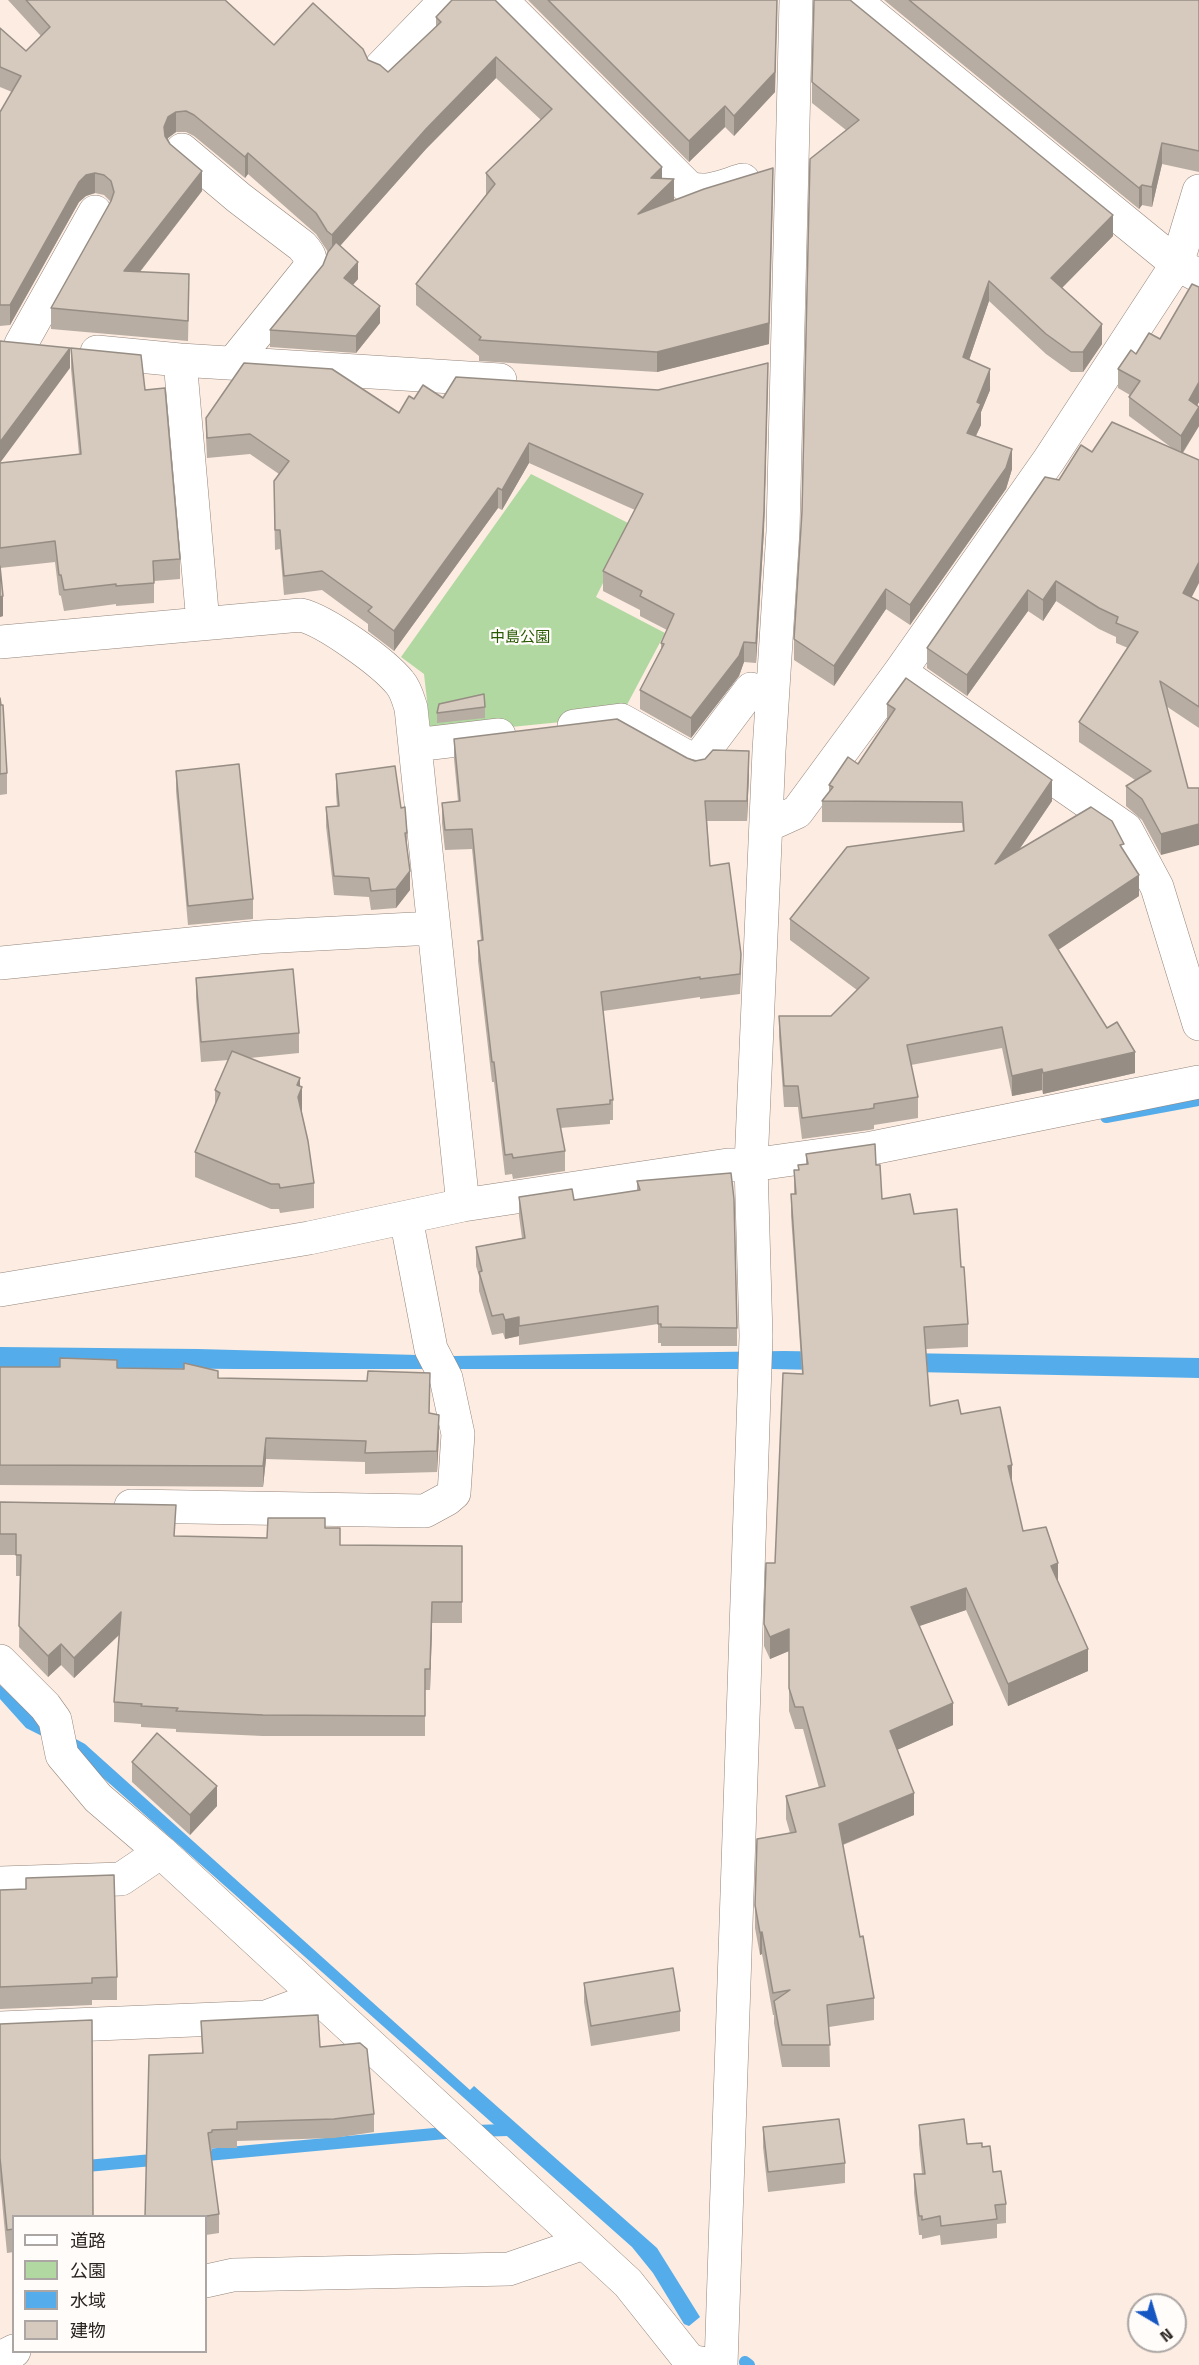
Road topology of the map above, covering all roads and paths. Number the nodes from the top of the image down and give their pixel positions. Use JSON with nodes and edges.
{"nodes":[{"id":1,"x":446,"y":0,"type":"edge"},
{"id":2,"x":501,"y":0,"type":"edge"},
{"id":3,"x":796,"y":0,"type":"edge"},
{"id":4,"x":854,"y":0,"type":"edge"},
{"id":5,"x":381,"y":67,"type":"edge"},
{"id":6,"x":182,"y":150,"type":"dead end"},
{"id":7,"x":793,"y":162,"type":"junction"},
{"id":8,"x":1199,"y":191,"type":"edge"},
{"id":9,"x":95,"y":212,"type":"dead end"},
{"id":10,"x":1188,"y":270,"type":"edge"},
{"id":11,"x":11,"y":343,"type":"edge"},
{"id":12,"x":180,"y":360,"type":"junction"},
{"id":13,"x":233,"y":363,"type":"junction"},
{"id":14,"x":529,"y":382,"type":"edge"},
{"id":15,"x":203,"y":623,"type":"junction"},
{"id":16,"x":0,"y":642,"type":"edge"},
{"id":17,"x":900,"y":672,"type":"junction"},
{"id":18,"x":772,"y":695,"type":"junction"},
{"id":19,"x":415,"y":745,"type":"junction"},
{"id":20,"x":766,"y":826,"type":"junction"},
{"id":21,"x":433,"y":928,"type":"junction"},
{"id":22,"x":0,"y":963,"type":"edge"},
{"id":23,"x":1199,"y":1024,"type":"edge"},
{"id":24,"x":1199,"y":1082,"type":"edge"},
{"id":25,"x":751,"y":1165,"type":"junction"},
{"id":26,"x":463,"y":1206,"type":"junction"},
{"id":27,"x":406,"y":1218,"type":"junction"},
{"id":28,"x":0,"y":1290,"type":"edge"},
{"id":29,"x":106,"y":1506,"type":"edge"},
{"id":30,"x":0,"y":1661,"type":"edge"},
{"id":31,"x":160,"y":1852,"type":"junction"},
{"id":32,"x":0,"y":1883,"type":"edge"},
{"id":33,"x":317,"y":1998,"type":"junction"},
{"id":34,"x":0,"y":2028,"type":"edge"},
{"id":35,"x":584,"y":2242,"type":"junction"},
{"id":36,"x":207,"y":2281,"type":"edge"},
{"id":37,"x":710,"y":2365,"type":"edge"},
{"id":38,"x":721,"y":2365,"type":"edge"}],
"edges":[{"from":1,"to":5,"type":"street"},
{"from":2,"to":7,"type":"street"},
{"from":3,"to":7,"type":"street"},
{"from":4,"to":10,"type":"street"},
{"from":6,"to":13,"type":"street"},
{"from":7,"to":18,"type":"street"},
{"from":8,"to":10,"type":"street"},
{"from":9,"to":11,"type":"street"},
{"from":10,"to":17,"type":"street"},
{"from":11,"to":12,"type":"street"},
{"from":12,"to":13,"type":"street"},
{"from":12,"to":15,"type":"street"},
{"from":13,"to":14,"type":"street"},
{"from":15,"to":16,"type":"street"},
{"from":15,"to":19,"type":"street"},
{"from":17,"to":20,"type":"street"},
{"from":17,"to":23,"type":"street"},
{"from":18,"to":19,"type":"street"},
{"from":18,"to":20,"type":"street"},
{"from":19,"to":21,"type":"street"},
{"from":20,"to":25,"type":"street"},
{"from":21,"to":22,"type":"street"},
{"from":21,"to":26,"type":"street"},
{"from":24,"to":25,"type":"street"},
{"from":25,"to":26,"type":"street"},
{"from":25,"to":38,"type":"street"},
{"from":26,"to":27,"type":"street"},
{"from":27,"to":28,"type":"street"},
{"from":27,"to":29,"type":"street"},
{"from":30,"to":31,"type":"street"},
{"from":31,"to":32,"type":"street"},
{"from":31,"to":33,"type":"street"},
{"from":33,"to":34,"type":"street"},
{"from":33,"to":35,"type":"street"},
{"from":35,"to":36,"type":"street"},
{"from":35,"to":37,"type":"street"}]}
